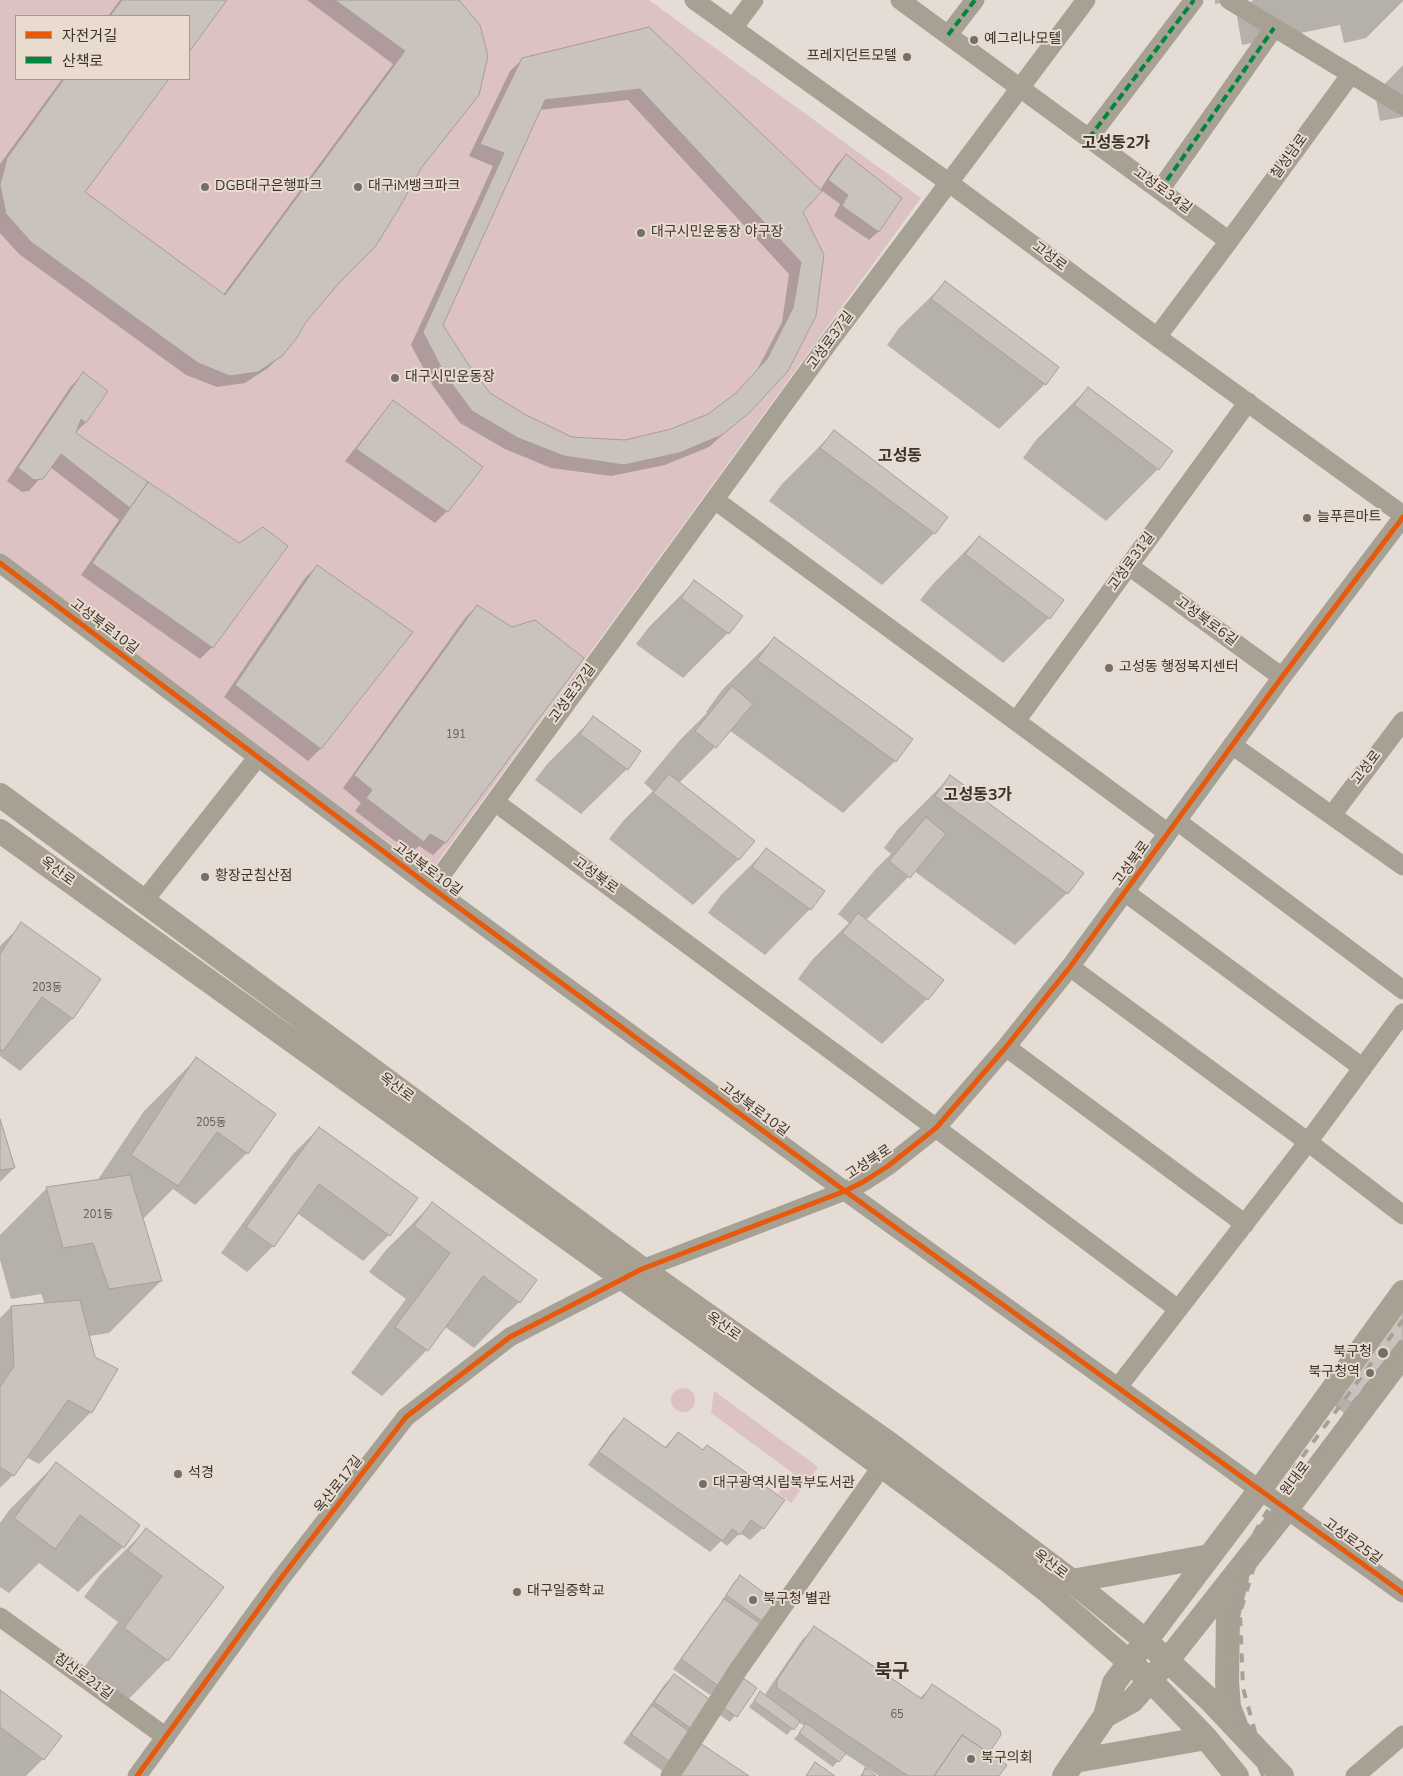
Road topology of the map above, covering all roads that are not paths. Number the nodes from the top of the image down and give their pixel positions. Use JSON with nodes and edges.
{"nodes":[{"id":1,"x":694,"y":0,"type":"edge"},
{"id":2,"x":754,"y":0,"type":"edge"},
{"id":3,"x":900,"y":0,"type":"edge"},
{"id":4,"x":976,"y":0,"type":"edge"},
{"id":5,"x":1086,"y":0,"type":"edge"},
{"id":6,"x":1194,"y":0,"type":"edge"},
{"id":7,"x":1229,"y":0,"type":"edge"},
{"id":8,"x":733,"y":28,"type":"junction"},
{"id":9,"x":1274,"y":28,"type":"junction"},
{"id":10,"x":948,"y":35,"type":"junction"},
{"id":11,"x":1351,"y":74,"type":"junction"},
{"id":12,"x":1021,"y":88,"type":"junction"},
{"id":13,"x":1403,"y":106,"type":"edge"},
{"id":14,"x":1089,"y":138,"type":"junction"},
{"id":15,"x":948,"y":182,"type":"junction"},
{"id":16,"x":1160,"y":190,"type":"junction"},
{"id":17,"x":1229,"y":241,"type":"junction"},
{"id":18,"x":1157,"y":337,"type":"junction"},
{"id":19,"x":1248,"y":402,"type":"junction"},
{"id":20,"x":715,"y":500,"type":"junction"},
{"id":21,"x":1403,"y":516,"type":"edge"},
{"id":22,"x":0,"y":563,"type":"edge"},
{"id":23,"x":1129,"y":566,"type":"junction"},
{"id":24,"x":1282,"y":677,"type":"junction"},
{"id":25,"x":1016,"y":721,"type":"junction"},
{"id":26,"x":1403,"y":721,"type":"edge"},
{"id":27,"x":1232,"y":745,"type":"junction"},
{"id":28,"x":257,"y":758,"type":"junction"},
{"id":29,"x":0,"y":795,"type":"edge"},
{"id":30,"x":495,"y":802,"type":"junction"},
{"id":31,"x":1332,"y":815,"type":"junction"},
{"id":32,"x":1173,"y":827,"type":"junction"},
{"id":33,"x":0,"y":831,"type":"edge"},
{"id":34,"x":1403,"y":866,"type":"edge"},
{"id":35,"x":432,"y":888,"type":"junction"},
{"id":36,"x":1125,"y":892,"type":"junction"},
{"id":37,"x":143,"y":902,"type":"junction"},
{"id":38,"x":1070,"y":967,"type":"junction"},
{"id":39,"x":1403,"y":990,"type":"edge"},
{"id":40,"x":1403,"y":1013,"type":"edge"},
{"id":41,"x":1006,"y":1047,"type":"junction"},
{"id":42,"x":1362,"y":1068,"type":"junction"},
{"id":43,"x":936,"y":1128,"type":"junction"},
{"id":44,"x":1308,"y":1142,"type":"junction"},
{"id":45,"x":845,"y":1191,"type":"junction"},
{"id":46,"x":1403,"y":1215,"type":"edge"},
{"id":47,"x":1245,"y":1224,"type":"junction"},
{"id":48,"x":633,"y":1274,"type":"junction"},
{"id":49,"x":1403,"y":1292,"type":"edge"},
{"id":50,"x":1178,"y":1309,"type":"junction"},
{"id":51,"x":1403,"y":1355,"type":"edge"},
{"id":52,"x":1118,"y":1387,"type":"junction"},
{"id":53,"x":882,"y":1466,"type":"junction"},
{"id":54,"x":1259,"y":1491,"type":"junction"},
{"id":55,"x":1287,"y":1509,"type":"junction"},
{"id":56,"x":1210,"y":1556,"type":"junction"},
{"id":57,"x":1239,"y":1570,"type":"junction"},
{"id":58,"x":1072,"y":1581,"type":"junction"},
{"id":59,"x":1403,"y":1593,"type":"edge"},
{"id":60,"x":0,"y":1617,"type":"edge"},
{"id":61,"x":1146,"y":1641,"type":"junction"},
{"id":62,"x":1167,"y":1660,"type":"junction"},
{"id":63,"x":1129,"y":1662,"type":"junction"},
{"id":64,"x":1150,"y":1680,"type":"junction"},
{"id":65,"x":1105,"y":1716,"type":"junction"},
{"id":66,"x":1238,"y":1729,"type":"junction"},
{"id":67,"x":1403,"y":1735,"type":"edge"},
{"id":68,"x":166,"y":1738,"type":"junction"},
{"id":69,"x":1206,"y":1738,"type":"junction"},
{"id":70,"x":1069,"y":1769,"type":"edge"},
{"id":71,"x":137,"y":1776,"type":"edge"},
{"id":72,"x":670,"y":1776,"type":"edge"},
{"id":73,"x":1237,"y":1776,"type":"edge"},
{"id":74,"x":1282,"y":1776,"type":"edge"},
{"id":75,"x":1355,"y":1776,"type":"edge"}],
"edges":[{"from":1,"to":8,"type":"street","name":"고성로"},
{"from":2,"to":8,"type":"street"},
{"from":3,"to":10,"type":"street","name":"고성로34길"},
{"from":4,"to":10,"type":"street"},
{"from":5,"to":12,"type":"street"},
{"from":6,"to":14,"type":"street"},
{"from":7,"to":9,"type":"street"},
{"from":8,"to":15,"type":"street","name":"고성로"},
{"from":9,"to":11,"type":"street"},
{"from":9,"to":16,"type":"street"},
{"from":10,"to":12,"type":"street","name":"고성로34길"},
{"from":11,"to":13,"type":"street"},
{"from":11,"to":17,"type":"street","name":"칠성남로"},
{"from":12,"to":14,"type":"street","name":"고성로34길"},
{"from":12,"to":15,"type":"street","name":"고성로37길"},
{"from":14,"to":16,"type":"street","name":"고성로34길"},
{"from":15,"to":18,"type":"street","name":"고성로"},
{"from":15,"to":20,"type":"street","name":"고성로37길"},
{"from":16,"to":17,"type":"street","name":"고성로34길"},
{"from":17,"to":18,"type":"street"},
{"from":18,"to":19,"type":"street","name":"고성로"},
{"from":19,"to":21,"type":"street","name":"고성로"},
{"from":19,"to":23,"type":"street","name":"고성로31길"},
{"from":20,"to":25,"type":"street"},
{"from":20,"to":30,"type":"street","name":"고성로37길"},
{"from":21,"to":24,"type":"street","name":"고성북로"},
{"from":22,"to":28,"type":"street","name":"고성북로10길"},
{"from":23,"to":24,"type":"street","name":"고성북로6길"},
{"from":23,"to":25,"type":"street","name":"고성로31길"},
{"from":24,"to":27,"type":"street","name":"고성북로"},
{"from":25,"to":32,"type":"street"},
{"from":26,"to":31,"type":"street","name":"고성로"},
{"from":27,"to":31,"type":"street"},
{"from":27,"to":32,"type":"street","name":"고성북로"},
{"from":28,"to":35,"type":"street","name":"고성북로10길"},
{"from":28,"to":37,"type":"street"},
{"from":29,"to":37,"type":"main road","name":"옥산로"},
{"from":30,"to":35,"type":"street","name":"고성로37길"},
{"from":30,"to":43,"type":"street","name":"고성북로"},
{"from":31,"to":34,"type":"street"},
{"from":32,"to":36,"type":"street","name":"고성북로"},
{"from":32,"to":39,"type":"street"},
{"from":33,"to":48,"type":"main road","name":"옥산로"},
{"from":35,"to":45,"type":"street","name":"고성북로10길"},
{"from":36,"to":38,"type":"street","name":"고성북로"},
{"from":36,"to":42,"type":"street","name":"고성북로"},
{"from":37,"to":48,"type":"main road","name":"옥산로"},
{"from":38,"to":41,"type":"street","name":"고성북로"},
{"from":38,"to":44,"type":"street"},
{"from":40,"to":42,"type":"street"},
{"from":41,"to":43,"type":"street","name":"고성북로"},
{"from":41,"to":47,"type":"street"},
{"from":42,"to":44,"type":"street"},
{"from":43,"to":45,"type":"street","name":"고성북로"},
{"from":43,"to":50,"type":"street","name":"고성북로"},
{"from":44,"to":46,"type":"street"},
{"from":44,"to":47,"type":"street"},
{"from":45,"to":48,"type":"street","name":"고성북로"},
{"from":45,"to":52,"type":"street","name":"고성북로"},
{"from":47,"to":50,"type":"street"},
{"from":48,"to":53,"type":"main road","name":"옥산로"},
{"from":48,"to":58,"type":"main road","name":"옥산로"},
{"from":48,"to":68,"type":"street","name":"옥산로17길"},
{"from":49,"to":54,"type":"main road","name":"원대로"},
{"from":50,"to":52,"type":"street"},
{"from":51,"to":55,"type":"main road","name":"원대로"},
{"from":52,"to":54,"type":"street","name":"고성북로"},
{"from":53,"to":63,"type":"main road","name":"옥산로"},
{"from":53,"to":72,"type":"street"},
{"from":54,"to":55,"type":"street","name":"고성로25길"},
{"from":54,"to":56,"type":"main road","name":"원대로"},
{"from":55,"to":57,"type":"main road","name":"원대로"},
{"from":55,"to":59,"type":"street","name":"고성로25길"},
{"from":56,"to":58,"type":"main road"},
{"from":56,"to":61,"type":"main road","name":"원대로"},
{"from":57,"to":62,"type":"main road","name":"원대로"},
{"from":57,"to":66,"type":"main road"},
{"from":58,"to":61,"type":"main road","name":"옥산로"},
{"from":60,"to":68,"type":"street","name":"침산로21길"},
{"from":61,"to":62,"type":"main road","name":"옥산로"},
{"from":61,"to":63,"type":"main road","name":"원대로"},
{"from":62,"to":64,"type":"main road","name":"원대로"},
{"from":62,"to":66,"type":"main road","name":"옥산로"},
{"from":63,"to":64,"type":"main road","name":"옥산로"},
{"from":63,"to":65,"type":"main road","name":"원대로"},
{"from":64,"to":65,"type":"main road","name":"원대로"},
{"from":64,"to":69,"type":"main road","name":"옥산로"},
{"from":65,"to":70,"type":"main road","name":"원대로"},
{"from":66,"to":74,"type":"main road","name":"옥산로"},
{"from":67,"to":75,"type":"street"},
{"from":68,"to":71,"type":"street","name":"옥산로17길"},
{"from":69,"to":70,"type":"main road"},
{"from":69,"to":73,"type":"main road","name":"옥산로"}]}
